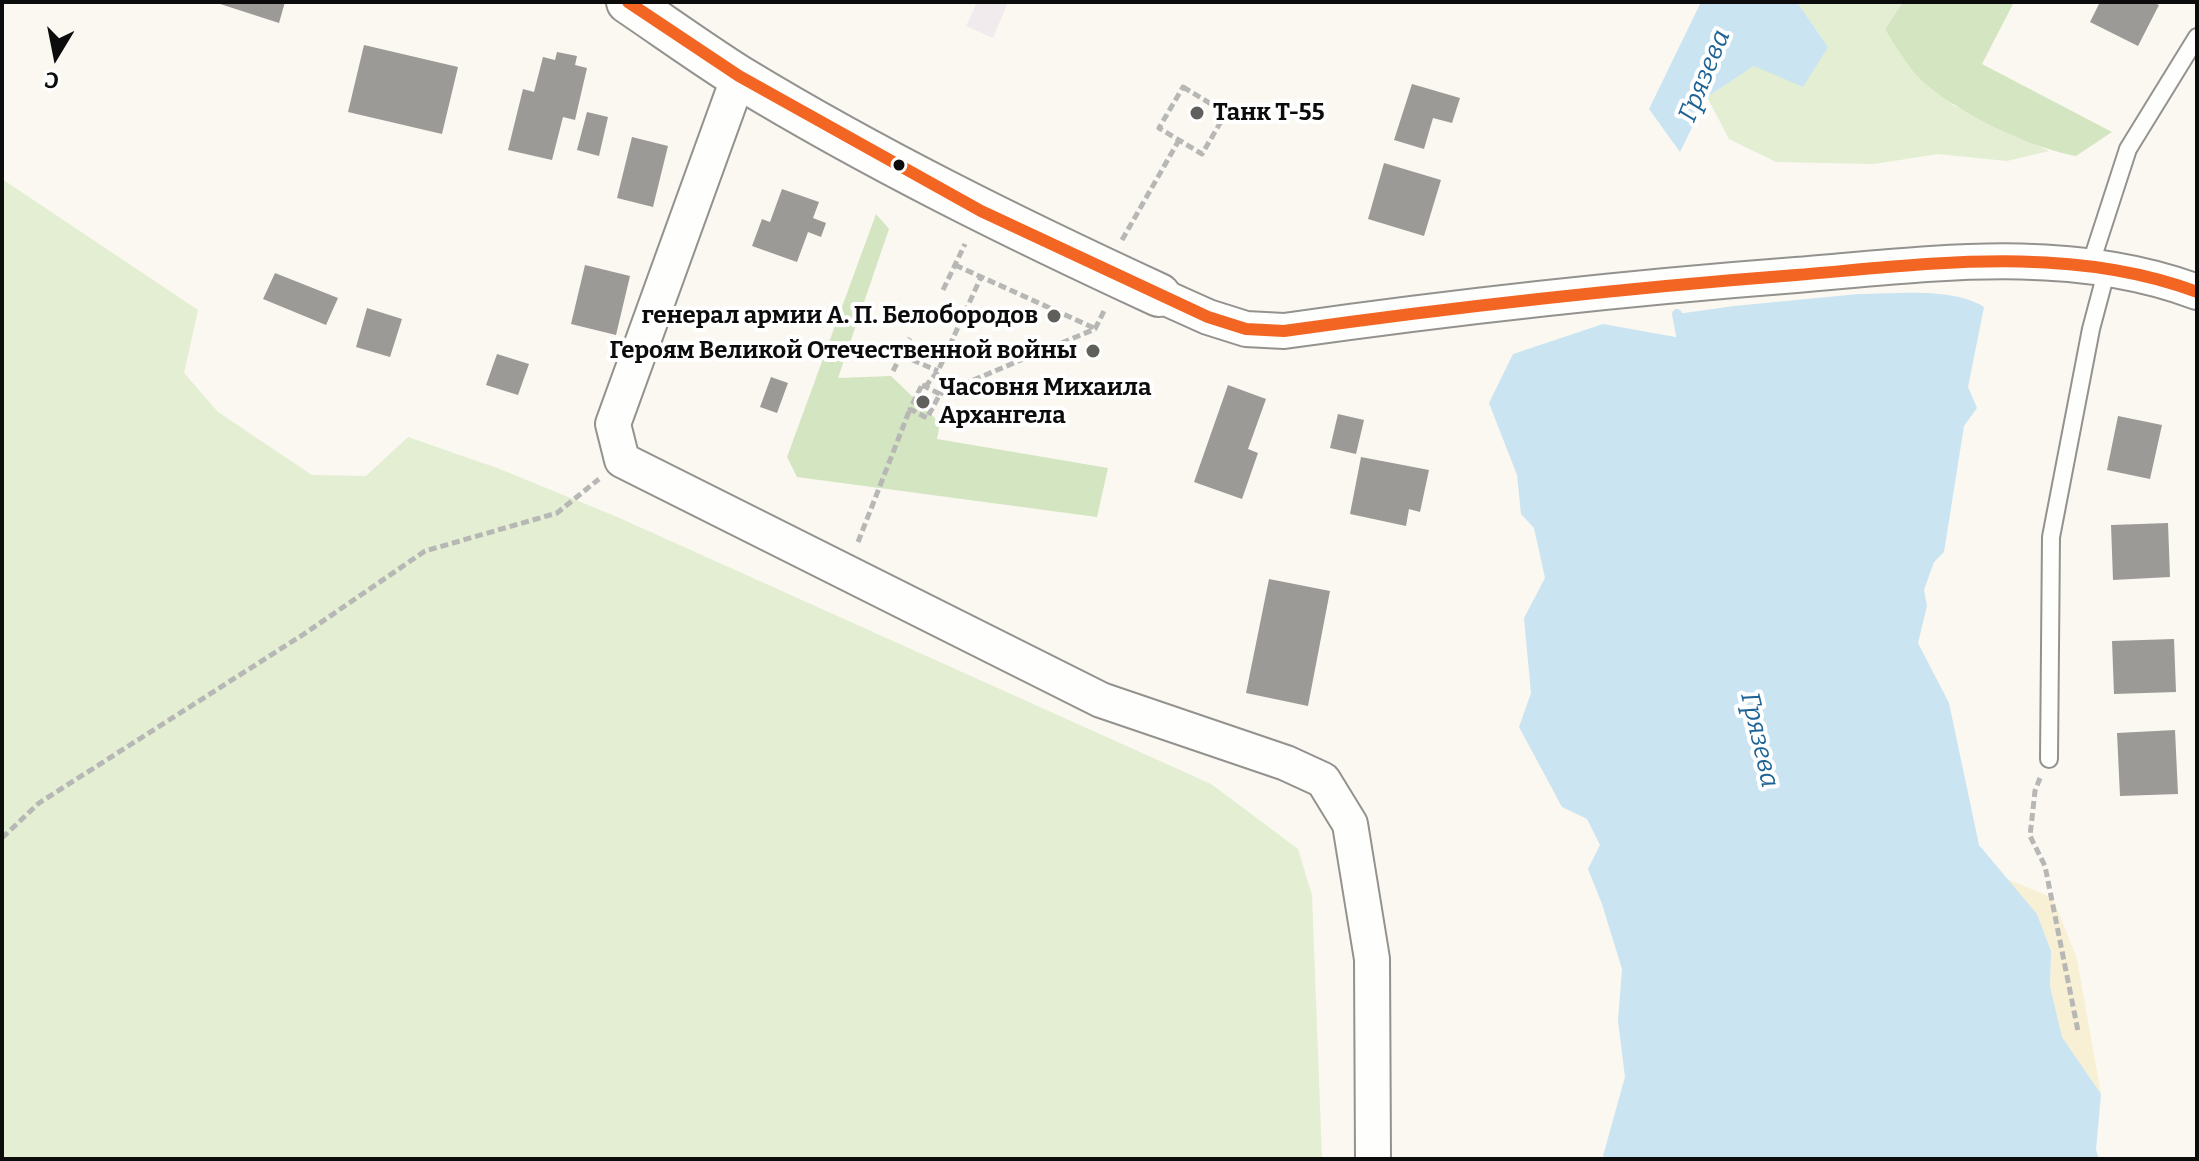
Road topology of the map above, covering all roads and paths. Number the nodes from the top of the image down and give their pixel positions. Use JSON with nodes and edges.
{"nodes":[{"id":1,"x":628,"y":2,"type":"edge"},
{"id":2,"x":2197,"y":37,"type":"edge"},
{"id":3,"x":739,"y":76,"type":"junction"},
{"id":4,"x":1179,"y":140,"type":"junction"},
{"id":5,"x":981,"y":211,"type":"junction"},
{"id":6,"x":955,"y":265,"type":"junction"},
{"id":7,"x":2098,"y":268,"type":"junction"},
{"id":8,"x":1104,"y":270,"type":"junction"},
{"id":9,"x":981,"y":277,"type":"junction"},
{"id":10,"x":943,"y":290,"type":"dead end"},
{"id":11,"x":2197,"y":292,"type":"edge"},
{"id":12,"x":1159,"y":295,"type":"joint"},
{"id":13,"x":910,"y":338,"type":"dead end"},
{"id":14,"x":901,"y":355,"type":"junction"},
{"id":15,"x":893,"y":371,"type":"dead end"},
{"id":16,"x":938,"y":371,"type":"junction"},
{"id":17,"x":925,"y":387,"type":"junction"},
{"id":18,"x":940,"y":394,"type":"junction"},
{"id":19,"x":910,"y":409,"type":"junction"},
{"id":20,"x":622,"y":460,"type":"junction"},
{"id":21,"x":846,"y":573,"type":"junction"},
{"id":22,"x":2049,"y":759,"type":"joint"},
{"id":23,"x":2,"y":838,"type":"edge"},
{"id":24,"x":2078,"y":1031,"type":"dead end"},
{"id":25,"x":1373,"y":1159,"type":"edge"}],
"edges":[{"from":1,"to":3,"type":"street"},
{"from":2,"to":7,"type":"lane"},
{"from":3,"to":5,"type":"street"},
{"from":3,"to":20,"type":"street"},
{"from":4,"to":4,"type":"path"},
{"from":4,"to":8,"type":"path"},
{"from":5,"to":6,"type":"path"},
{"from":5,"to":8,"type":"street"},
{"from":6,"to":9,"type":"path"},
{"from":6,"to":10,"type":"path"},
{"from":7,"to":11,"type":"street"},
{"from":7,"to":12,"type":"street"},
{"from":7,"to":22,"type":"lane"},
{"from":8,"to":12,"type":"street"},
{"from":9,"to":16,"type":"path"},
{"from":9,"to":18,"type":"path"},
{"from":13,"to":14,"type":"path"},
{"from":14,"to":15,"type":"path"},
{"from":14,"to":16,"type":"path"},
{"from":16,"to":17,"type":"path"},
{"from":17,"to":18,"type":"path"},
{"from":17,"to":19,"type":"path"},
{"from":18,"to":19,"type":"path"},
{"from":19,"to":21,"type":"path"},
{"from":20,"to":21,"type":"street"},
{"from":20,"to":23,"type":"path"},
{"from":21,"to":25,"type":"street"},
{"from":22,"to":24,"type":"path"}]}
